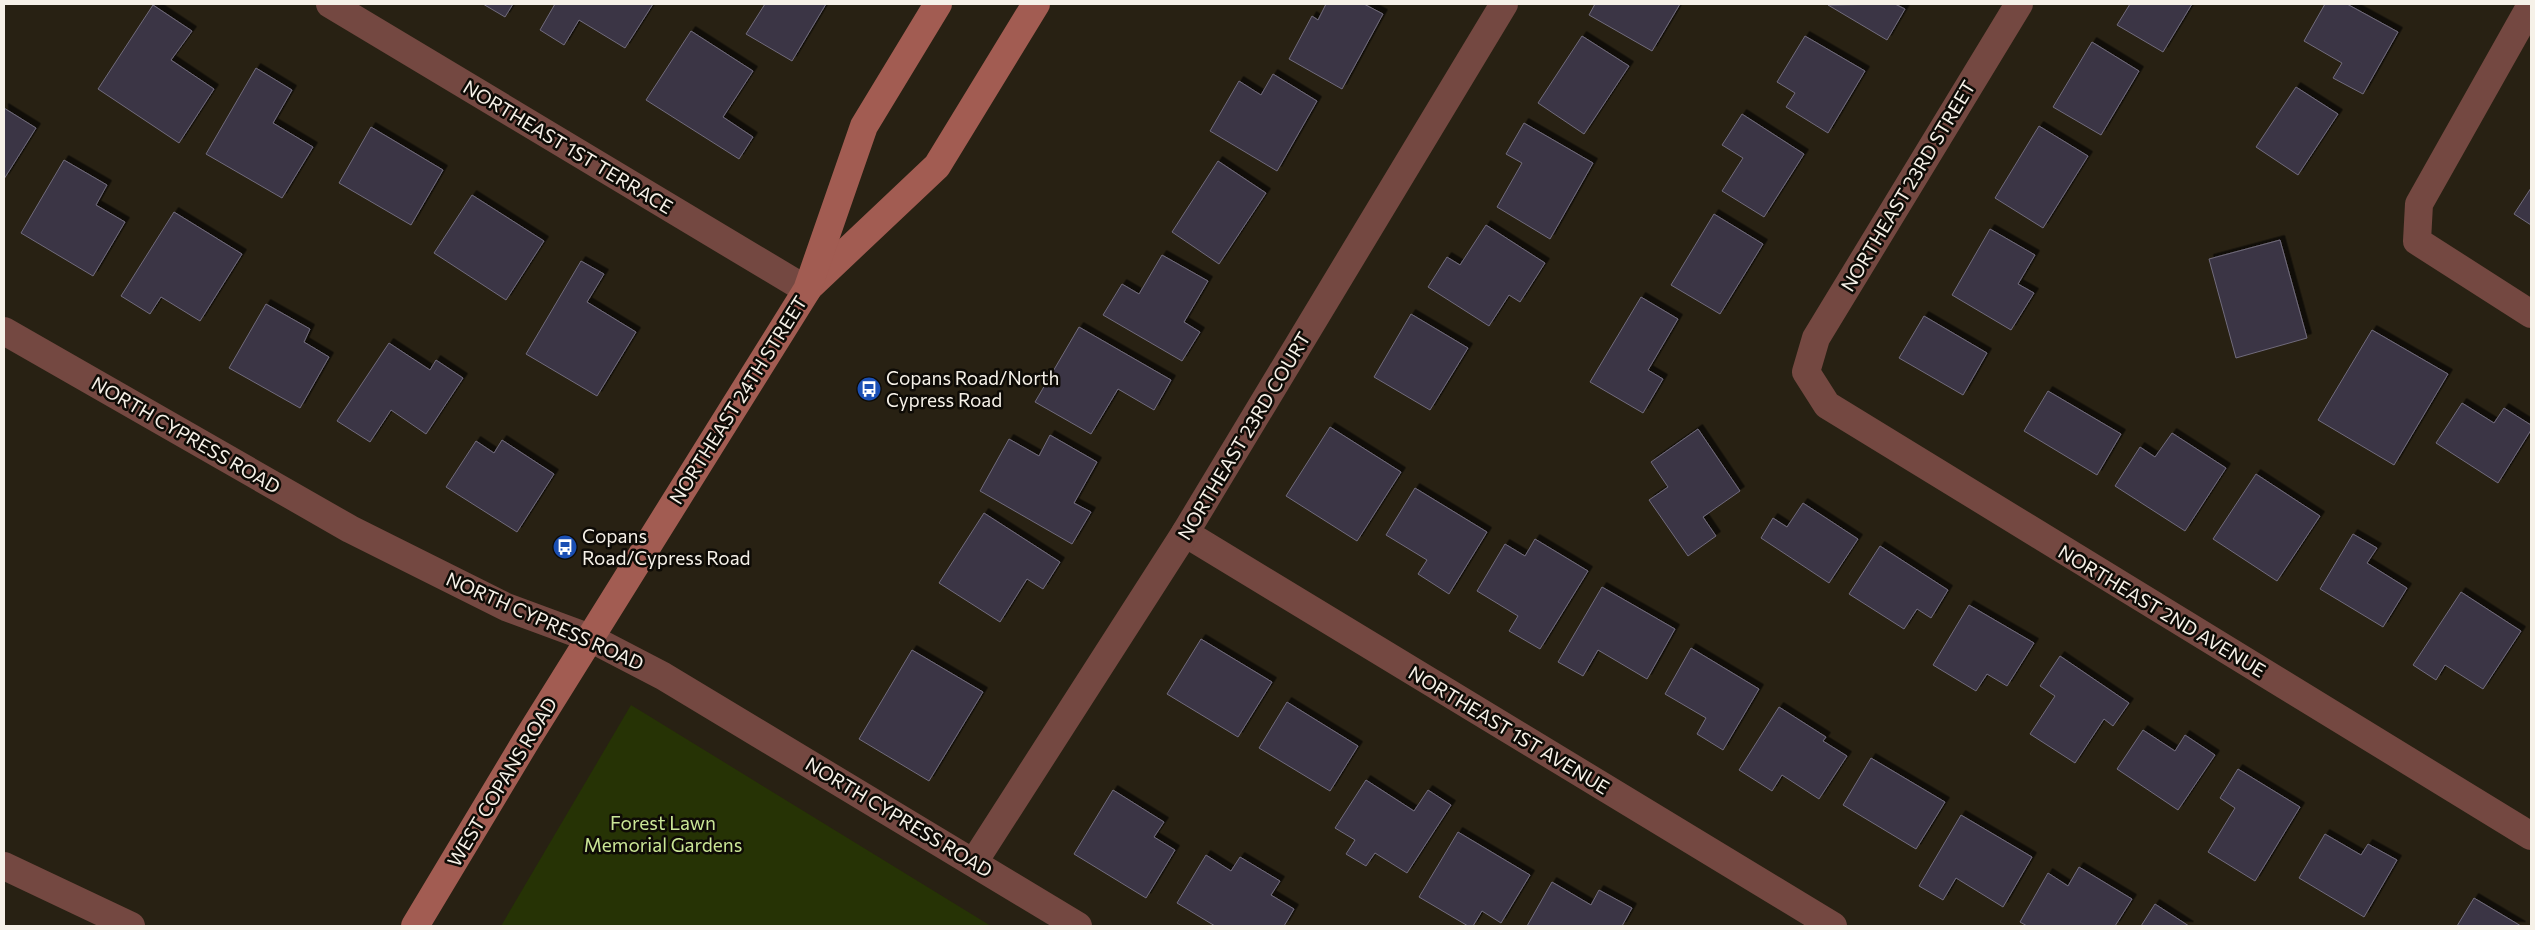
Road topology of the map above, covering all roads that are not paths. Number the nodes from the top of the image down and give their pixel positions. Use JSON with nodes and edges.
{"nodes":[{"id":1,"x":330,"y":4,"type":"edge"},
{"id":2,"x":938,"y":4,"type":"edge"},
{"id":3,"x":1036,"y":4,"type":"edge"},
{"id":4,"x":1504,"y":4,"type":"edge"},
{"id":5,"x":2019,"y":4,"type":"edge"},
{"id":6,"x":2531,"y":5,"type":"edge"},
{"id":7,"x":806,"y":290,"type":"junction"},
{"id":8,"x":2531,"y":314,"type":"edge"},
{"id":9,"x":4,"y":331,"type":"edge"},
{"id":10,"x":1806,"y":372,"type":"joint"},
{"id":11,"x":1186,"y":533,"type":"junction"},
{"id":12,"x":590,"y":638,"type":"junction"},
{"id":13,"x":2531,"y":836,"type":"edge"},
{"id":14,"x":974,"y":862,"type":"junction"},
{"id":15,"x":4,"y":866,"type":"edge"},
{"id":16,"x":125,"y":925,"type":"edge"},
{"id":17,"x":415,"y":926,"type":"edge"},
{"id":18,"x":1078,"y":926,"type":"edge"},
{"id":19,"x":1833,"y":926,"type":"edge"}],
"edges":[{"from":1,"to":7,"type":"street","name":"NORTHEAST 1ST TERRACE"},
{"from":2,"to":7,"type":"main road","name":"NORTHEAST 24TH STREET"},
{"from":3,"to":7,"type":"main road","name":"NORTHEAST 24TH STREET"},
{"from":4,"to":11,"type":"street","name":"NORTHEAST 23RD COURT"},
{"from":5,"to":10,"type":"street","name":"NORTHEAST 23RD STREET"},
{"from":6,"to":8,"type":"street"},
{"from":7,"to":12,"type":"main road","name":"NORTHEAST 24TH STREET"},
{"from":9,"to":12,"type":"street","name":"NORTH CYPRESS ROAD"},
{"from":10,"to":13,"type":"street","name":"NORTHEAST 2ND AVENUE"},
{"from":11,"to":14,"type":"street","name":"NORTHEAST 23RD COURT"},
{"from":11,"to":19,"type":"street","name":"NORTHEAST 1ST AVENUE"},
{"from":12,"to":14,"type":"street","name":"NORTH CYPRESS ROAD"},
{"from":12,"to":17,"type":"main road","name":"WEST COPANS ROAD"},
{"from":14,"to":18,"type":"street","name":"NORTH CYPRESS ROAD"},
{"from":15,"to":16,"type":"street"}]}
